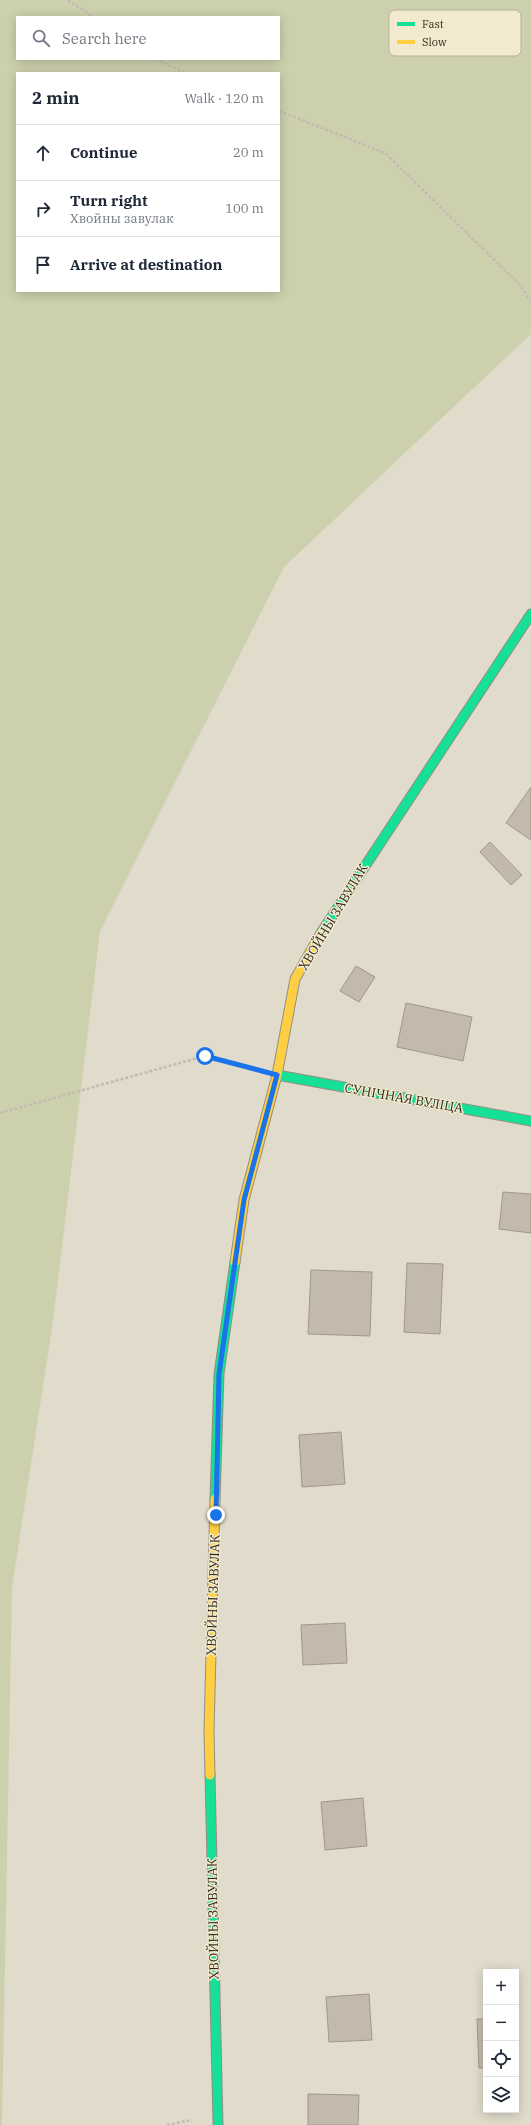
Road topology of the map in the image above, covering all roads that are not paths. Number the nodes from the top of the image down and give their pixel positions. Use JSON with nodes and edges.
{"nodes":[{"id":1,"x":531,"y":614,"type":"edge"},
{"id":2,"x":277,"y":1075,"type":"junction"},
{"id":3,"x":531,"y":1121,"type":"edge"},
{"id":4,"x":218,"y":2125,"type":"edge"}],
"edges":[{"from":1,"to":2,"type":"street","name":"ХВОЙНЫ ЗАВУЛАК"},
{"from":2,"to":3,"type":"street","name":"СУНІЧНАЯ ВУЛІЦА"},
{"from":2,"to":4,"type":"street","name":"ХВОЙНЫ ЗАВУЛАК"}]}
